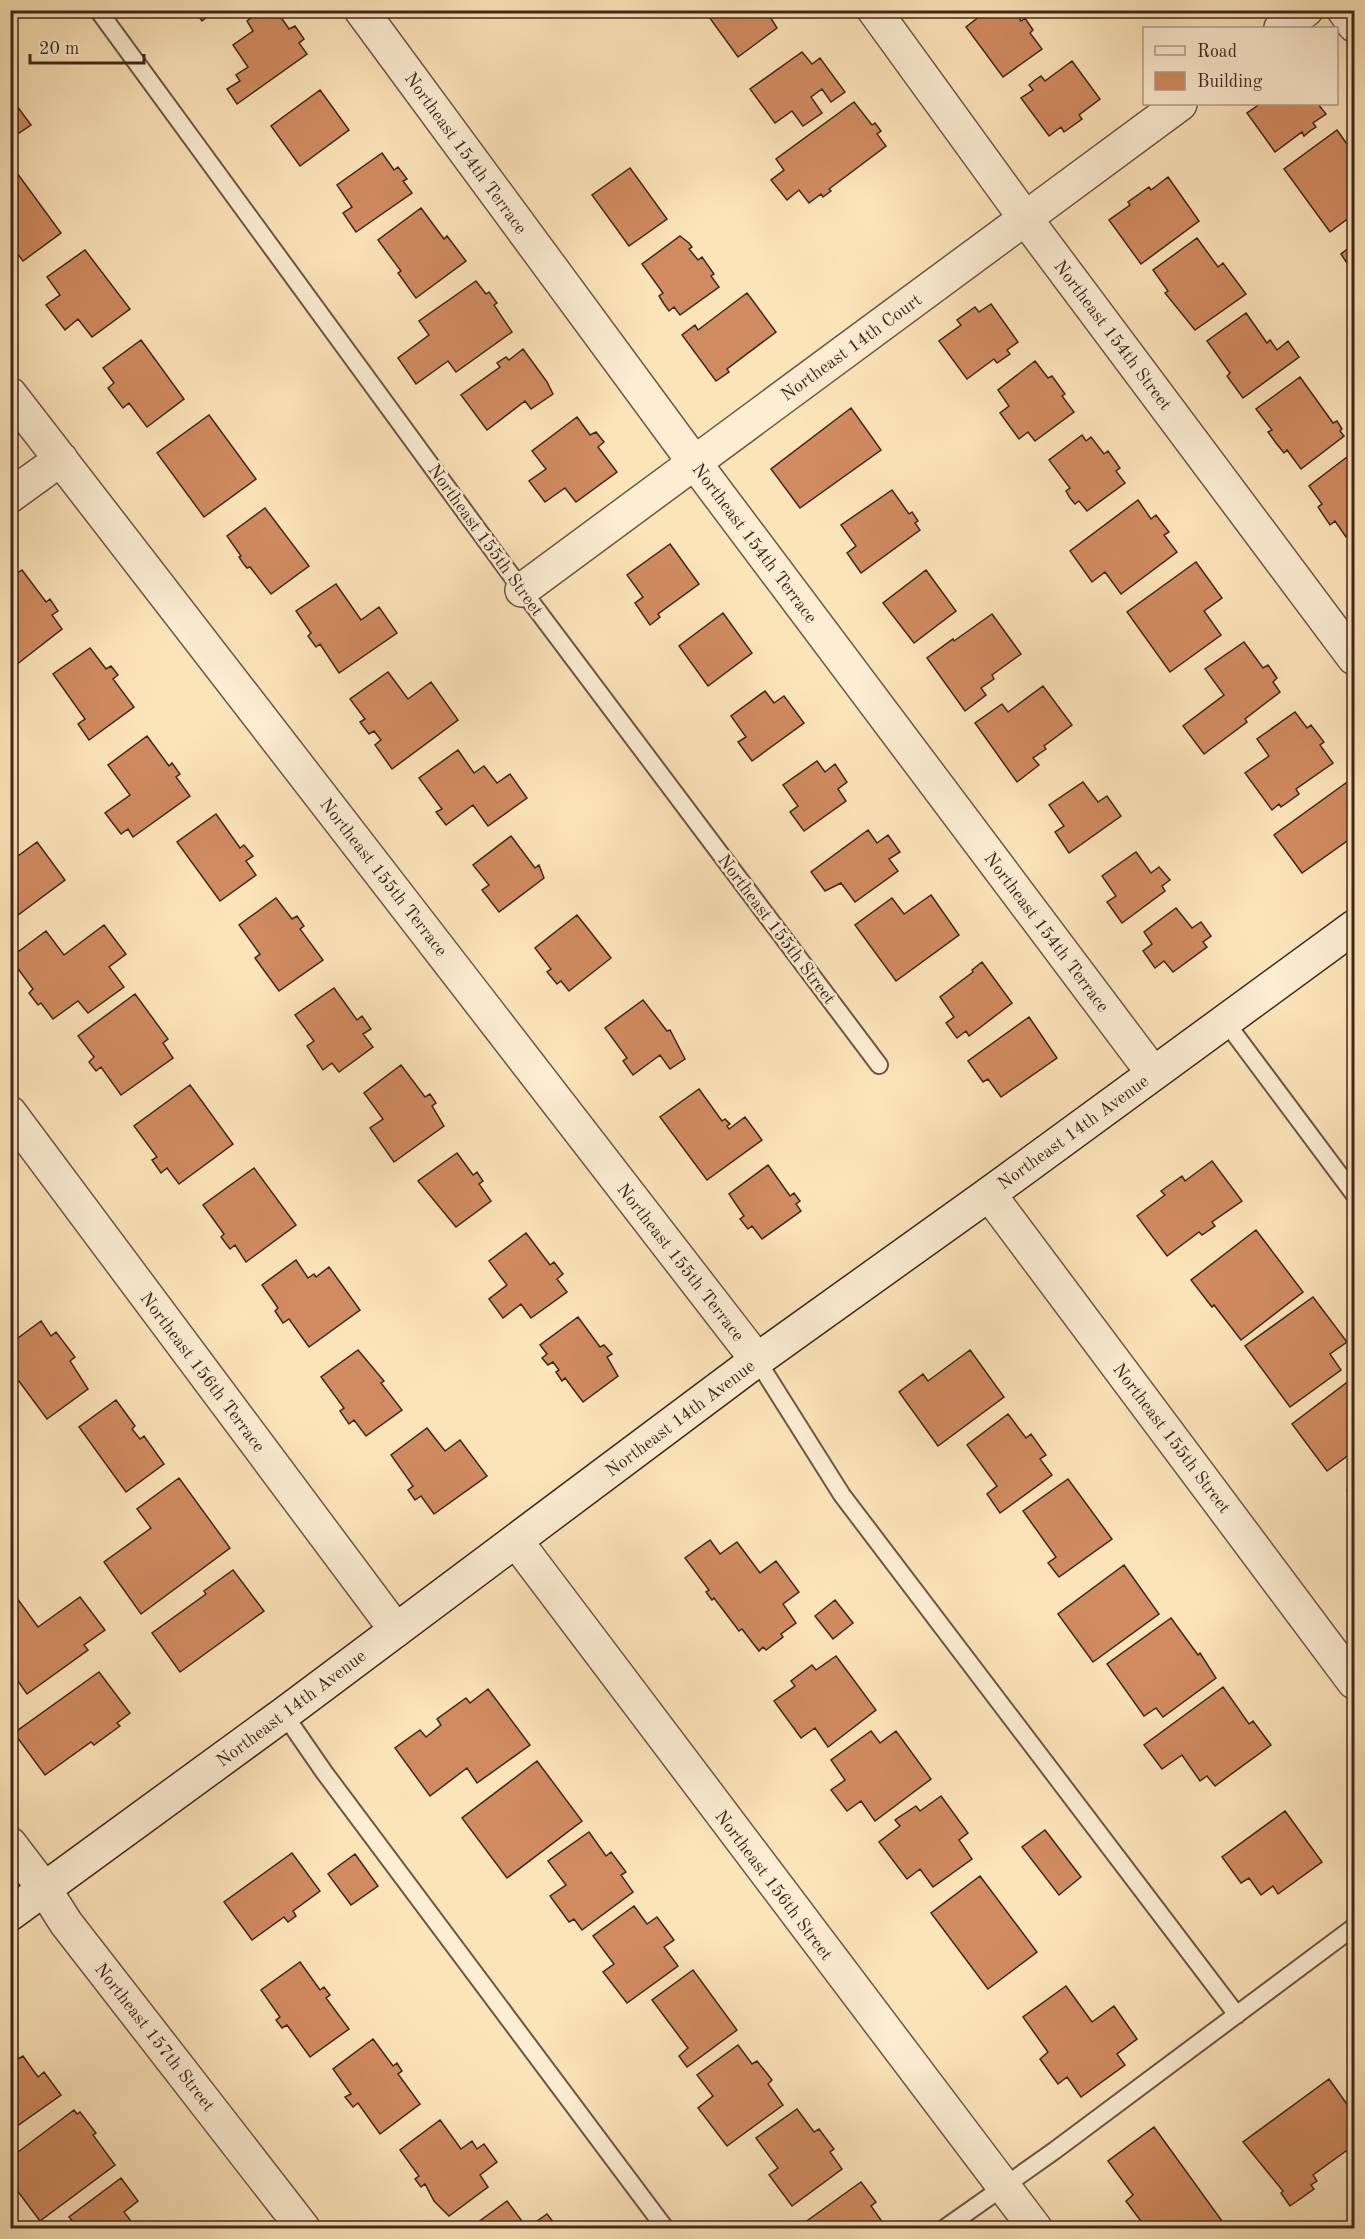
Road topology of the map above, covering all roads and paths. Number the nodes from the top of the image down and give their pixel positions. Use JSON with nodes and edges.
{"nodes":[{"id":1,"x":99,"y":10,"type":"edge"},
{"id":2,"x":361,"y":10,"type":"edge"},
{"id":3,"x":874,"y":10,"type":"edge"},
{"id":4,"x":1306,"y":10,"type":"edge"},
{"id":5,"x":1344,"y":10,"type":"edge"},
{"id":6,"x":1354,"y":25,"type":"edge"},
{"id":7,"x":1282,"y":27,"type":"edge"},
{"id":8,"x":1179,"y":105,"type":"edge"},
{"id":9,"x":1025,"y":218,"type":"junction"},
{"id":10,"x":10,"y":394,"type":"edge"},
{"id":11,"x":61,"y":459,"type":"junction"},
{"id":12,"x":694,"y":462,"type":"junction"},
{"id":13,"x":10,"y":496,"type":"edge"},
{"id":14,"x":522,"y":590,"type":"junction"},
{"id":15,"x":1354,"y":658,"type":"edge"},
{"id":16,"x":1354,"y":927,"type":"edge"},
{"id":17,"x":1226,"y":1021,"type":"junction"},
{"id":18,"x":879,"y":1065,"type":"dead end"},
{"id":19,"x":1153,"y":1073,"type":"junction"},
{"id":20,"x":10,"y":1113,"type":"edge"},
{"id":21,"x":989,"y":1194,"type":"junction"},
{"id":22,"x":1354,"y":1194,"type":"edge"},
{"id":23,"x":757,"y":1360,"type":"junction"},
{"id":24,"x":516,"y":1541,"type":"junction"},
{"id":25,"x":396,"y":1630,"type":"junction"},
{"id":26,"x":1354,"y":1682,"type":"edge"},
{"id":27,"x":284,"y":1714,"type":"junction"},
{"id":28,"x":10,"y":1844,"type":"edge"},
{"id":29,"x":45,"y":1890,"type":"junction"},
{"id":30,"x":10,"y":1914,"type":"edge"},
{"id":31,"x":1354,"y":1927,"type":"edge"},
{"id":32,"x":1237,"y":2015,"type":"junction"},
{"id":33,"x":1003,"y":2188,"type":"junction"},
{"id":34,"x":303,"y":2229,"type":"edge"},
{"id":35,"x":665,"y":2229,"type":"edge"},
{"id":36,"x":945,"y":2229,"type":"edge"},
{"id":37,"x":1035,"y":2229,"type":"edge"}],
"edges":[{"from":1,"to":14,"type":"lane","name":"Northeast 155th Street"},
{"from":2,"to":12,"type":"street","name":"Northeast 154th Terrace"},
{"from":3,"to":9,"type":"street","name":"Northeast 154th Street"},
{"from":4,"to":7,"type":"street"},
{"from":5,"to":6,"type":"street"},
{"from":8,"to":9,"type":"street","name":"Northeast 14th Court"},
{"from":9,"to":12,"type":"street","name":"Northeast 14th Court"},
{"from":9,"to":15,"type":"street","name":"Northeast 154th Street"},
{"from":10,"to":11,"type":"street","name":"Northeast 155th Terrace"},
{"from":11,"to":13,"type":"street"},
{"from":11,"to":23,"type":"street","name":"Northeast 155th Terrace"},
{"from":12,"to":14,"type":"street","name":"Northeast 14th Court"},
{"from":12,"to":19,"type":"street","name":"Northeast 154th Terrace"},
{"from":14,"to":18,"type":"lane","name":"Northeast 155th Street"},
{"from":16,"to":17,"type":"street","name":"Northeast 14th Avenue"},
{"from":17,"to":19,"type":"street","name":"Northeast 14th Avenue"},
{"from":17,"to":22,"type":"lane"},
{"from":19,"to":21,"type":"street","name":"Northeast 14th Avenue"},
{"from":20,"to":25,"type":"street","name":"Northeast 156th Terrace"},
{"from":21,"to":23,"type":"street","name":"Northeast 14th Avenue"},
{"from":21,"to":26,"type":"street","name":"Northeast 155th Street"},
{"from":23,"to":24,"type":"street","name":"Northeast 14th Avenue"},
{"from":23,"to":32,"type":"lane"},
{"from":24,"to":25,"type":"street","name":"Northeast 14th Avenue"},
{"from":24,"to":33,"type":"street","name":"Northeast 156th Street"},
{"from":25,"to":27,"type":"street","name":"Northeast 14th Avenue"},
{"from":27,"to":29,"type":"street","name":"Northeast 14th Avenue"},
{"from":27,"to":35,"type":"lane"},
{"from":28,"to":29,"type":"street","name":"Northeast 157th Street"},
{"from":29,"to":30,"type":"street","name":"Northeast 14th Avenue"},
{"from":29,"to":34,"type":"street","name":"Northeast 157th Street"},
{"from":31,"to":32,"type":"lane"},
{"from":32,"to":33,"type":"lane"},
{"from":33,"to":36,"type":"lane"},
{"from":33,"to":37,"type":"street","name":"Northeast 156th Street"}]}
